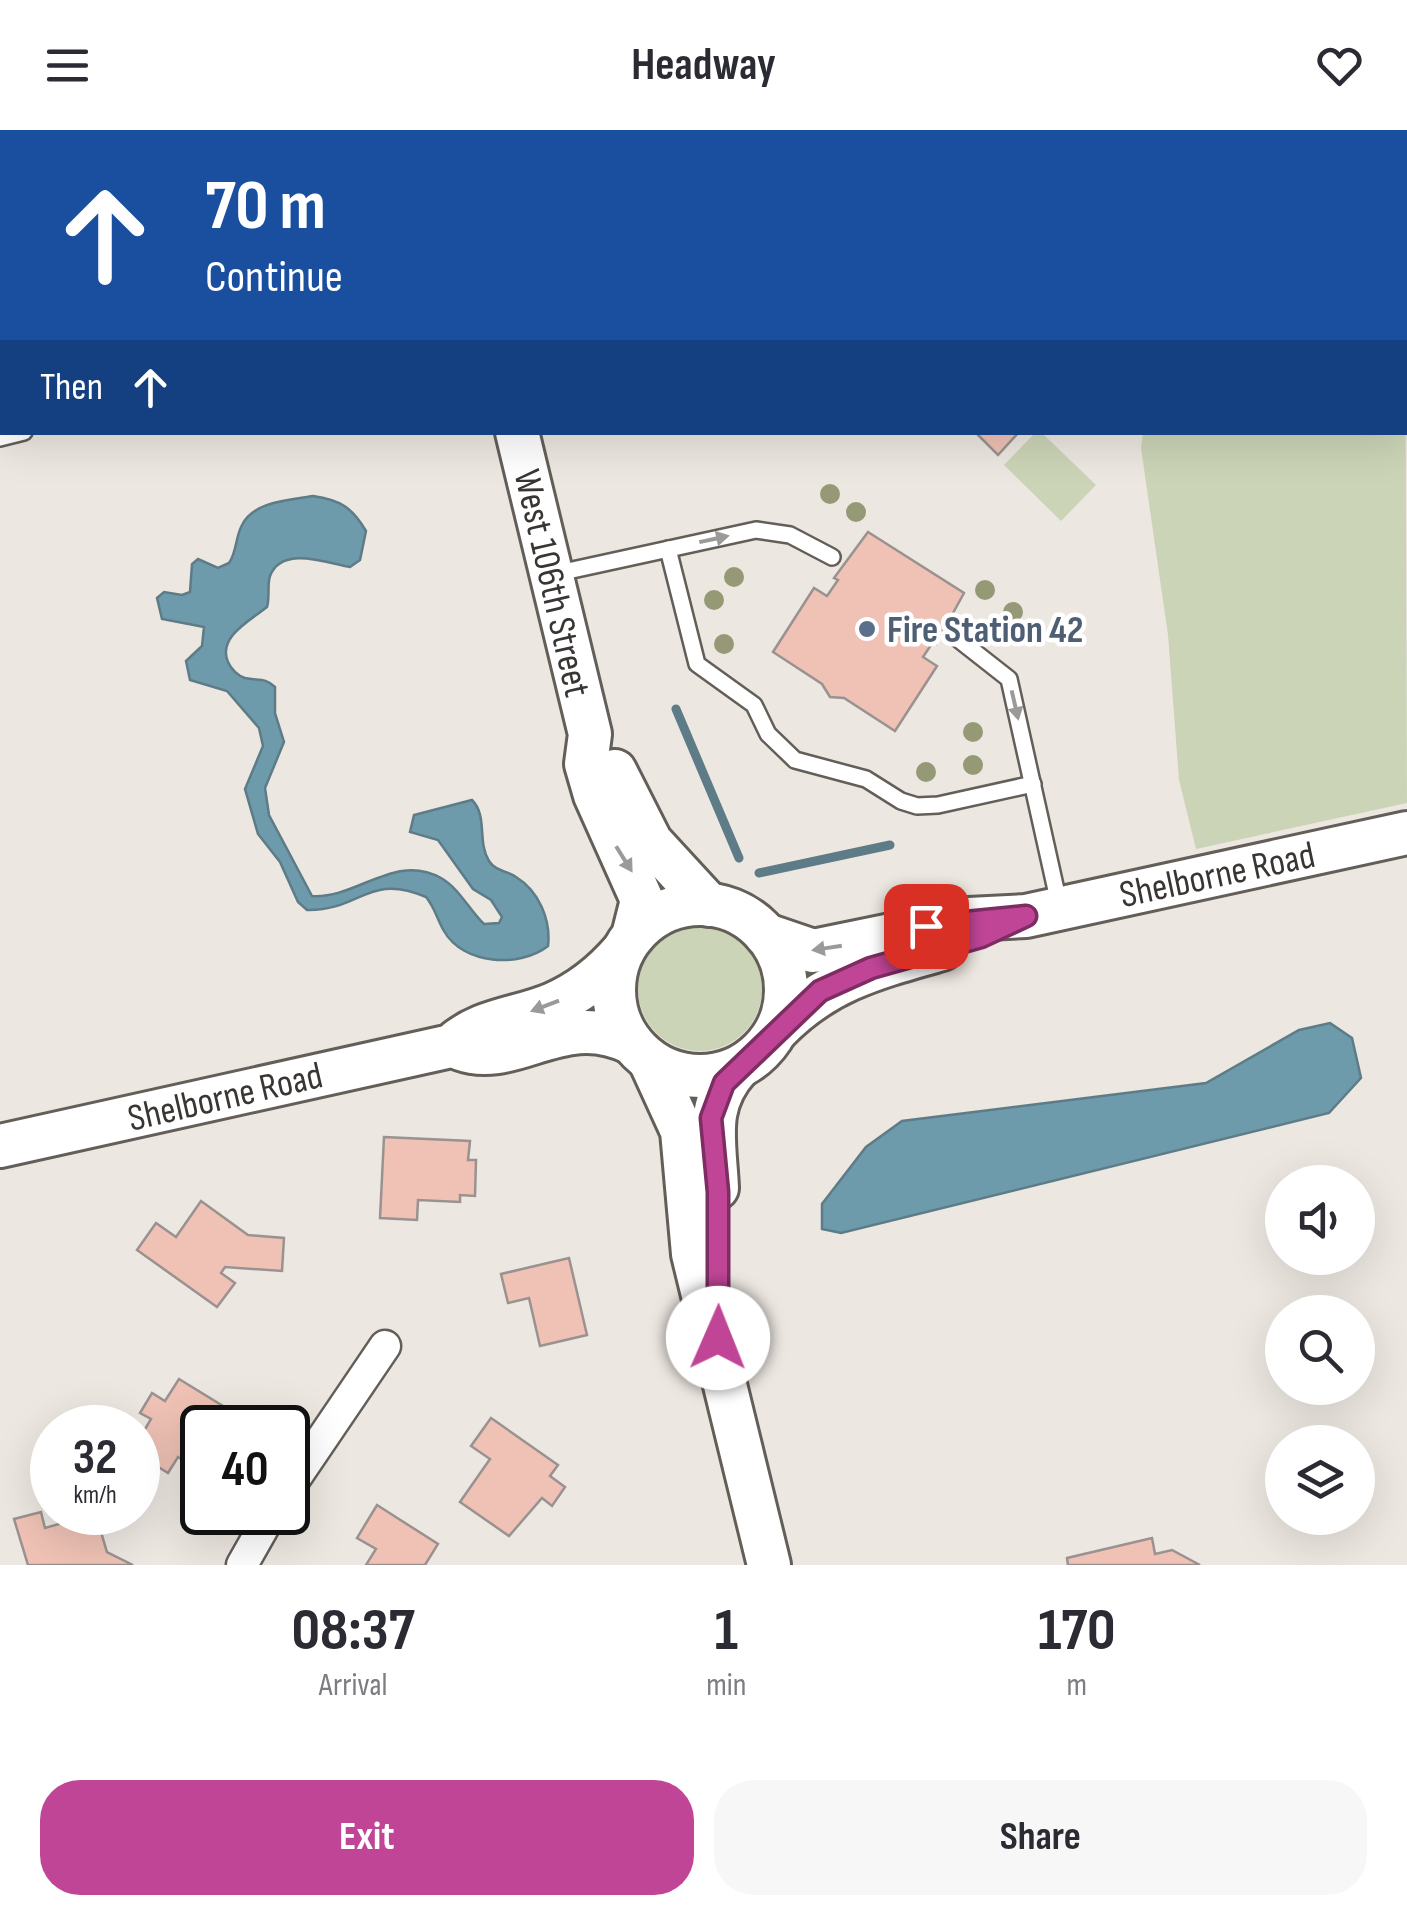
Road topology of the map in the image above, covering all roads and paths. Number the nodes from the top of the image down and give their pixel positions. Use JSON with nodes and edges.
{"nodes":[{"id":1,"x":518,"y":435,"type":"edge"},
{"id":2,"x":668,"y":550,"type":"junction"},
{"id":3,"x":832,"y":556,"type":"dead end"},
{"id":4,"x":550,"y":575,"type":"junction"},
{"id":5,"x":953,"y":635,"type":"dead end"},
{"id":6,"x":590,"y":734,"type":"junction"},
{"id":7,"x":1033,"y":784,"type":"junction"},
{"id":8,"x":1407,"y":833,"type":"edge"},
{"id":9,"x":709,"y":905,"type":"junction"},
{"id":10,"x":1043,"y":912,"type":"junction"},
{"id":11,"x":766,"y":935,"type":"junction"},
{"id":12,"x":628,"y":944,"type":"junction"},
{"id":13,"x":777,"y":1030,"type":"junction"},
{"id":14,"x":451,"y":1046,"type":"junction"},
{"id":15,"x":641,"y":1052,"type":"junction"},
{"id":16,"x":738,"y":1068,"type":"junction"},
{"id":17,"x":0,"y":1146,"type":"edge"},
{"id":18,"x":718,"y":1338,"type":"junction"},
{"id":19,"x":385,"y":1346,"type":"dead end"},
{"id":20,"x":310,"y":1456,"type":"edge"},
{"id":21,"x":259,"y":1535,"type":"edge"},
{"id":22,"x":242,"y":1565,"type":"edge"},
{"id":23,"x":769,"y":1565,"type":"edge"}],
"edges":[{"from":1,"to":4,"type":"street","name":"West 106th Street"},
{"from":2,"to":3,"type":"lane","one_way":true},
{"from":2,"to":4,"type":"lane"},
{"from":2,"to":7,"type":"lane"},
{"from":4,"to":6,"type":"street","name":"West 106th Street"},
{"from":5,"to":7,"type":"lane","one_way":true},
{"from":6,"to":9,"type":"street","name":"West 106th Street"},
{"from":6,"to":12,"type":"street","name":"West 106th Street","one_way":true},
{"from":7,"to":10,"type":"lane"},
{"from":8,"to":10,"type":"street","name":"Shelborne Road"},
{"from":9,"to":11,"type":"street"},
{"from":9,"to":12,"type":"street"},
{"from":10,"to":11,"type":"street","name":"Shelborne Road","one_way":true},
{"from":10,"to":13,"type":"street","name":"Shelborne Road"},
{"from":11,"to":13,"type":"street"},
{"from":12,"to":14,"type":"street","name":"Shelborne Road","one_way":true},
{"from":12,"to":15,"type":"street"},
{"from":13,"to":16,"type":"street"},
{"from":14,"to":15,"type":"street","name":"Shelborne Road"},
{"from":14,"to":17,"type":"street","name":"Shelborne Road"},
{"from":15,"to":16,"type":"street"},
{"from":15,"to":18,"type":"street"},
{"from":16,"to":18,"type":"street"},
{"from":18,"to":23,"type":"street"},
{"from":19,"to":20,"type":"street"},
{"from":21,"to":22,"type":"street"}]}
